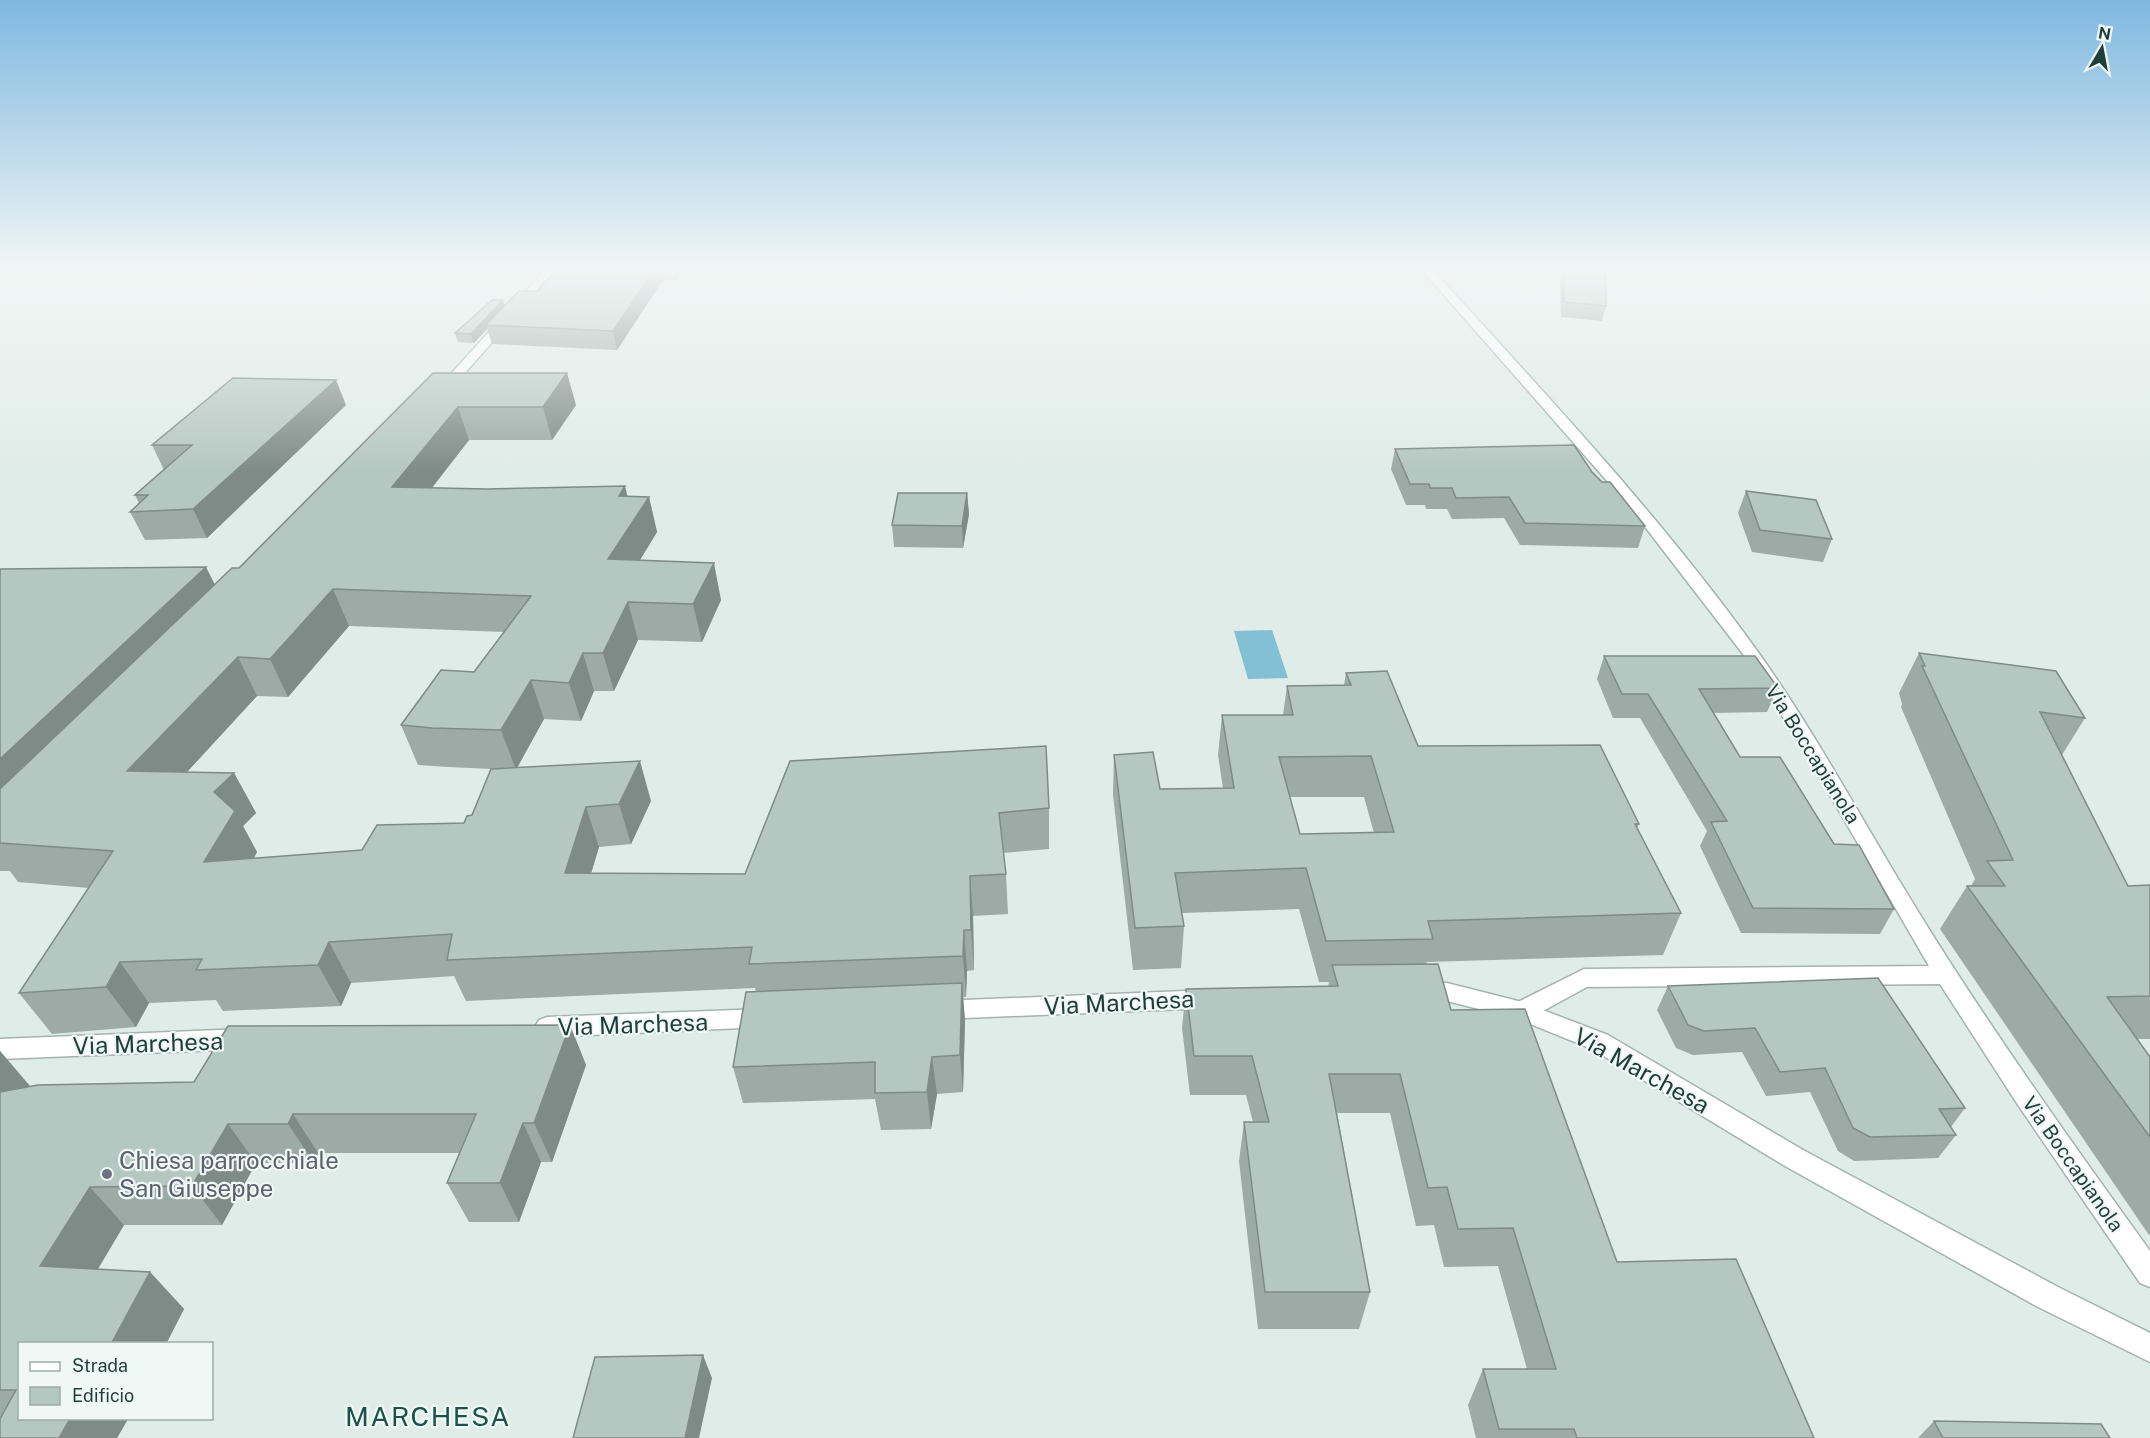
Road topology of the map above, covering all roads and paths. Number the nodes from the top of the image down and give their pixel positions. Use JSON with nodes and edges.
{"nodes":[{"id":1,"x":491,"y":337,"type":"edge"},
{"id":2,"x":1488,"y":337,"type":"edge"},
{"id":3,"x":434,"y":400,"type":"edge"},
{"id":4,"x":1948,"y":975,"type":"junction"},
{"id":5,"x":1400,"y":992,"type":"edge"},
{"id":6,"x":1235,"y":998,"type":"edge"},
{"id":7,"x":917,"y":1011,"type":"edge"},
{"id":8,"x":1522,"y":1011,"type":"junction"},
{"id":9,"x":788,"y":1017,"type":"edge"},
{"id":10,"x":527,"y":1028,"type":"edge"},
{"id":11,"x":268,"y":1039,"type":"edge"},
{"id":12,"x":0,"y":1049,"type":"edge"},
{"id":13,"x":2150,"y":1274,"type":"edge"},
{"id":14,"x":2150,"y":1348,"type":"edge"}],
"edges":[{"from":1,"to":3,"type":"street"},
{"from":2,"to":4,"type":"street","name":"Via Boccapianola"},
{"from":4,"to":8,"type":"street"},
{"from":4,"to":13,"type":"street","name":"Via Boccapianola"},
{"from":5,"to":8,"type":"street","name":"Via Marchesa"},
{"from":6,"to":7,"type":"street","name":"Via Marchesa"},
{"from":8,"to":14,"type":"street","name":"Via Marchesa"},
{"from":9,"to":10,"type":"street","name":"Via Marchesa"},
{"from":11,"to":12,"type":"street","name":"Via Marchesa"}]}
